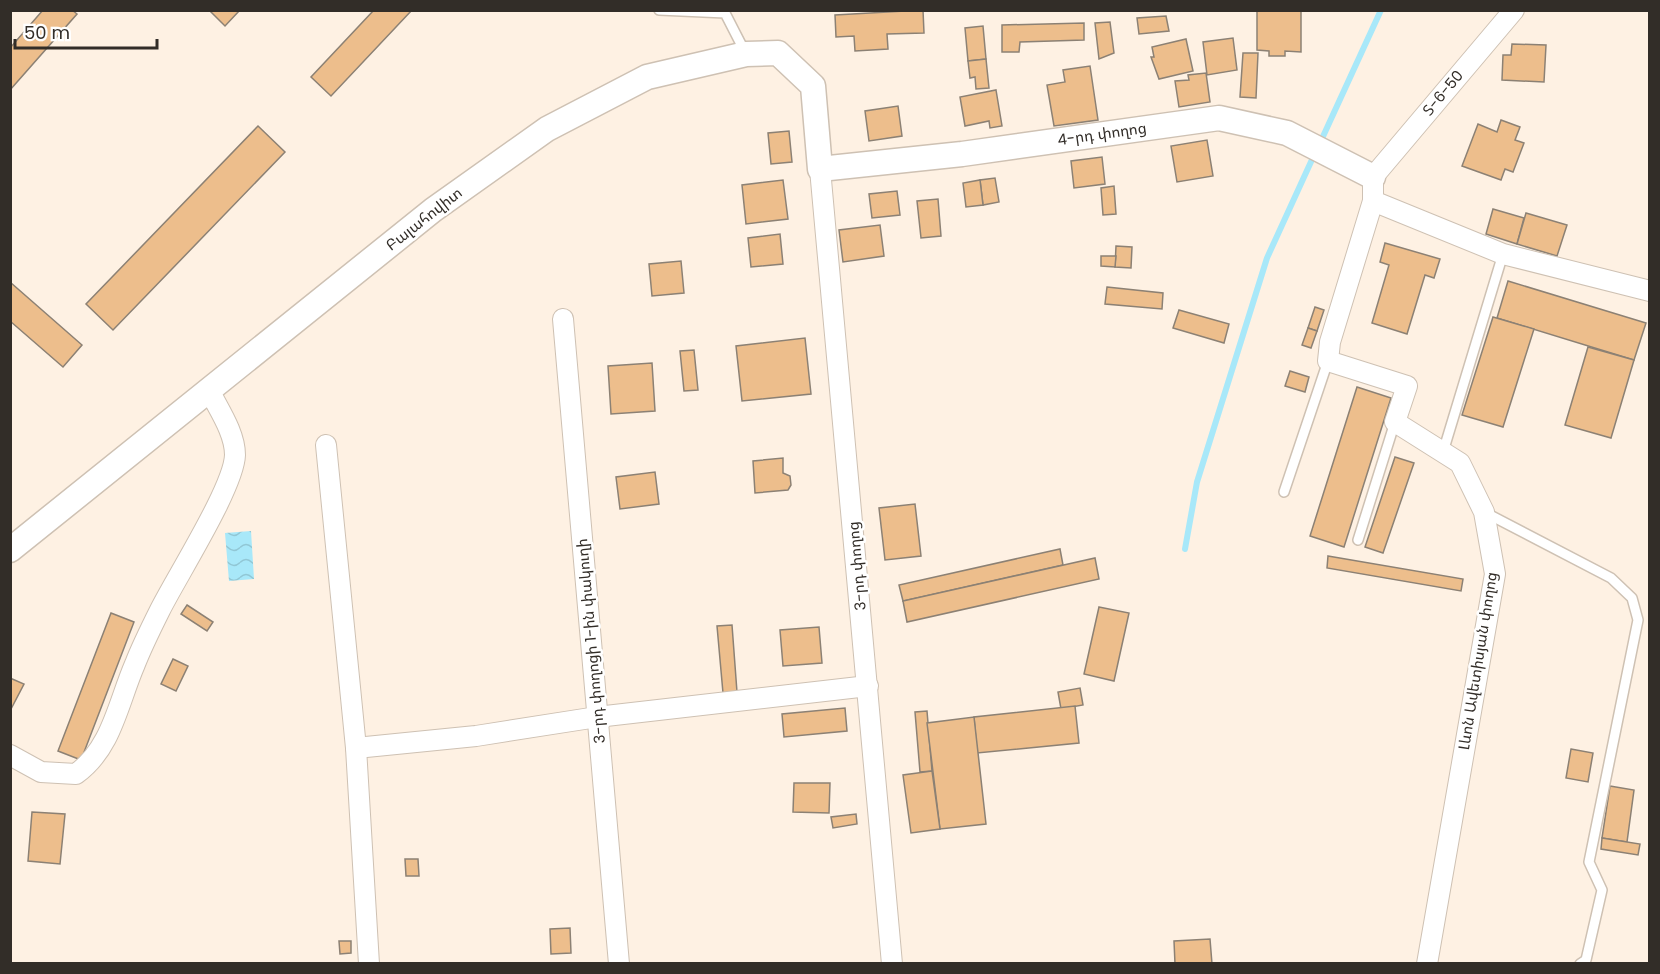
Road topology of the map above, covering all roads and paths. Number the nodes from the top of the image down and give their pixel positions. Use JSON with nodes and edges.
{"nodes":[{"id":1,"x":658,"y":10,"type":"edge"},
{"id":2,"x":1514,"y":10,"type":"edge"},
{"id":3,"x":746,"y":54,"type":"junction"},
{"id":4,"x":820,"y":169,"type":"junction"},
{"id":5,"x":1367,"y":173,"type":"junction"},
{"id":6,"x":1373,"y":201,"type":"junction"},
{"id":7,"x":1503,"y":254,"type":"junction"},
{"id":8,"x":1650,"y":291,"type":"edge"},
{"id":9,"x":563,"y":319,"type":"dead end"},
{"id":10,"x":1328,"y":361,"type":"junction"},
{"id":11,"x":210,"y":392,"type":"junction"},
{"id":12,"x":1395,"y":422,"type":"junction"},
{"id":13,"x":326,"y":446,"type":"dead end"},
{"id":14,"x":1443,"y":452,"type":"junction"},
{"id":15,"x":1284,"y":492,"type":"dead end"},
{"id":16,"x":1484,"y":512,"type":"junction"},
{"id":17,"x":1358,"y":540,"type":"dead end"},
{"id":18,"x":10,"y":550,"type":"edge"},
{"id":19,"x":868,"y":686,"type":"junction"},
{"id":20,"x":597,"y":717,"type":"junction"},
{"id":21,"x":356,"y":748,"type":"junction"},
{"id":22,"x":10,"y":755,"type":"edge"},
{"id":23,"x":369,"y":963,"type":"edge"},
{"id":24,"x":619,"y":963,"type":"edge"},
{"id":25,"x":892,"y":963,"type":"edge"},
{"id":26,"x":1427,"y":963,"type":"edge"},
{"id":27,"x":1580,"y":963,"type":"edge"}],
"edges":[{"from":1,"to":3,"type":"lane"},
{"from":2,"to":5,"type":"street","name":"Տ-6-50","number":"Տ-6-50"},
{"from":3,"to":4,"type":"street","name":"Բալահովիտ"},
{"from":3,"to":11,"type":"street","name":"Բալահովիտ"},
{"from":4,"to":5,"type":"street","name":"4-րդ փողոց"},
{"from":4,"to":19,"type":"street","name":"3-րդ փողոց"},
{"from":5,"to":6,"type":"street"},
{"from":6,"to":7,"type":"street"},
{"from":6,"to":10,"type":"street"},
{"from":7,"to":8,"type":"street"},
{"from":7,"to":14,"type":"lane"},
{"from":9,"to":20,"type":"street","name":"3-րդ փողոցի 1-ին փակուղի"},
{"from":10,"to":12,"type":"street"},
{"from":10,"to":15,"type":"lane"},
{"from":11,"to":18,"type":"street","name":"Բալահովիտ"},
{"from":11,"to":22,"type":"street"},
{"from":12,"to":14,"type":"street","name":"Լևոն Ավետիսյան փողոց"},
{"from":12,"to":17,"type":"lane"},
{"from":13,"to":21,"type":"street"},
{"from":14,"to":16,"type":"street","name":"Լևոն Ավետիսյան փողոց"},
{"from":16,"to":26,"type":"street","name":"Լևոն Ավետիսյան փողոց"},
{"from":16,"to":27,"type":"lane"},
{"from":19,"to":20,"type":"street"},
{"from":19,"to":25,"type":"street","name":"3-րդ փողոց"},
{"from":20,"to":21,"type":"street"},
{"from":20,"to":24,"type":"street","name":"3-րդ փողոցի 1-ին փակուղի"},
{"from":21,"to":23,"type":"street"}]}
